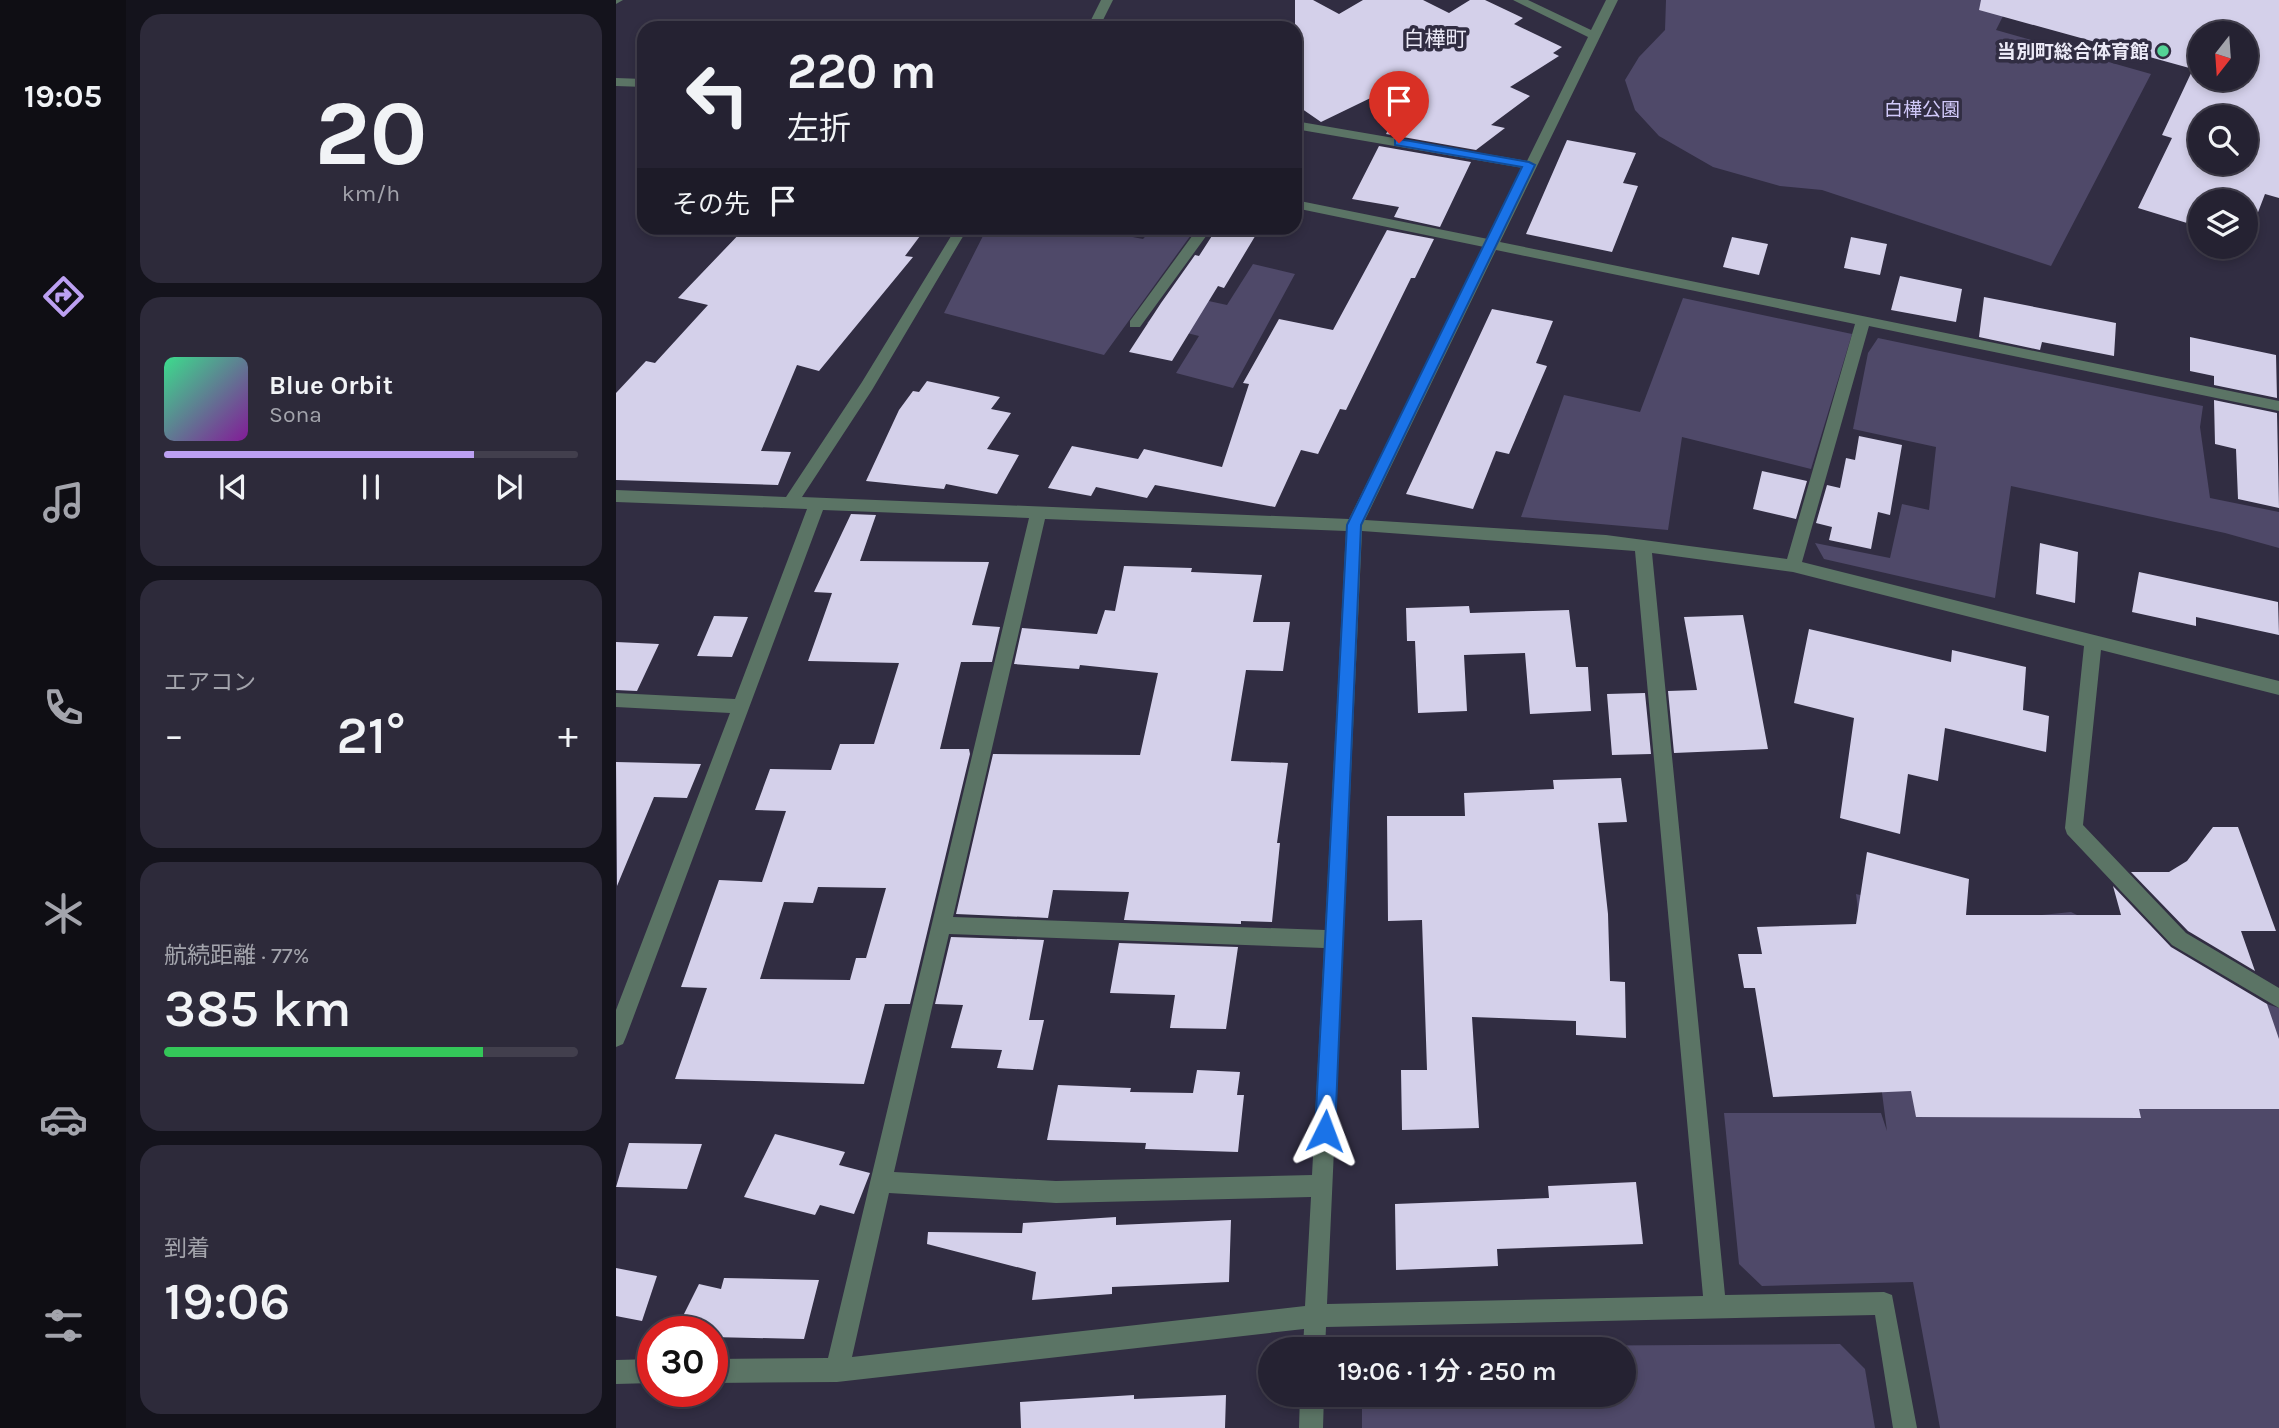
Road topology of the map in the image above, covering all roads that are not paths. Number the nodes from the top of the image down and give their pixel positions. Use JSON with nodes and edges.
{"nodes":[{"id":1,"x":1107,"y":0,"type":"edge"},
{"id":2,"x":1519,"y":0,"type":"edge"},
{"id":3,"x":1612,"y":0,"type":"edge"},
{"id":4,"x":1096,"y":21,"type":"edge"},
{"id":5,"x":1594,"y":36,"type":"junction"},
{"id":6,"x":616,"y":82,"type":"edge"},
{"id":7,"x":637,"y":83,"type":"edge"},
{"id":8,"x":1302,"y":126,"type":"edge"},
{"id":9,"x":1529,"y":165,"type":"junction"},
{"id":10,"x":1302,"y":205,"type":"edge"},
{"id":11,"x":958,"y":235,"type":"edge"},
{"id":12,"x":1200,"y":235,"type":"edge"},
{"id":13,"x":1490,"y":244,"type":"junction"},
{"id":14,"x":1863,"y":321,"type":"junction"},
{"id":15,"x":1135,"y":324,"type":"dead end"},
{"id":16,"x":2279,"y":406,"type":"edge"},
{"id":17,"x":616,"y":496,"type":"edge"},
{"id":18,"x":790,"y":503,"type":"junction"},
{"id":19,"x":817,"y":504,"type":"junction"},
{"id":20,"x":1038,"y":513,"type":"junction"},
{"id":21,"x":1354,"y":525,"type":"junction"},
{"id":22,"x":1643,"y":546,"type":"junction"},
{"id":23,"x":1793,"y":566,"type":"junction"},
{"id":24,"x":2093,"y":641,"type":"junction"},
{"id":25,"x":2276,"y":687,"type":"edge"},
{"id":26,"x":616,"y":700,"type":"edge"},
{"id":27,"x":2279,"y":705,"type":"edge"},
{"id":28,"x":741,"y":706,"type":"junction"},
{"id":29,"x":941,"y":925,"type":"junction"},
{"id":30,"x":1334,"y":939,"type":"junction"},
{"id":31,"x":2279,"y":999,"type":"edge"},
{"id":32,"x":616,"y":1037,"type":"edge"},
{"id":33,"x":880,"y":1182,"type":"junction"},
{"id":34,"x":1322,"y":1186,"type":"junction"},
{"id":35,"x":1715,"y":1306,"type":"junction"},
{"id":36,"x":1316,"y":1316,"type":"junction"},
{"id":37,"x":1315,"y":1337,"type":"edge"},
{"id":38,"x":837,"y":1370,"type":"junction"},
{"id":39,"x":637,"y":1371,"type":"edge"},
{"id":40,"x":728,"y":1371,"type":"edge"},
{"id":41,"x":616,"y":1372,"type":"edge"},
{"id":42,"x":1312,"y":1407,"type":"edge"},
{"id":43,"x":1311,"y":1428,"type":"edge"},
{"id":44,"x":1905,"y":1428,"type":"edge"}],
"edges":[{"from":1,"to":4,"type":"street"},
{"from":2,"to":5,"type":"street"},
{"from":3,"to":5,"type":"street"},
{"from":5,"to":9,"type":"street"},
{"from":6,"to":7,"type":"street"},
{"from":8,"to":9,"type":"street"},
{"from":9,"to":13,"type":"street"},
{"from":10,"to":13,"type":"street"},
{"from":11,"to":18,"type":"street"},
{"from":12,"to":15,"type":"street"},
{"from":13,"to":14,"type":"street"},
{"from":13,"to":21,"type":"street"},
{"from":14,"to":16,"type":"street"},
{"from":14,"to":23,"type":"street"},
{"from":17,"to":18,"type":"street"},
{"from":18,"to":19,"type":"street"},
{"from":19,"to":20,"type":"street"},
{"from":19,"to":28,"type":"street"},
{"from":20,"to":21,"type":"street"},
{"from":20,"to":29,"type":"street"},
{"from":21,"to":22,"type":"street"},
{"from":21,"to":30,"type":"street"},
{"from":22,"to":23,"type":"street"},
{"from":22,"to":35,"type":"street"},
{"from":23,"to":24,"type":"street"},
{"from":24,"to":25,"type":"street"},
{"from":24,"to":31,"type":"street"},
{"from":25,"to":27,"type":"street"},
{"from":26,"to":28,"type":"street"},
{"from":28,"to":32,"type":"street"},
{"from":29,"to":30,"type":"street"},
{"from":29,"to":33,"type":"street"},
{"from":30,"to":34,"type":"street"},
{"from":33,"to":34,"type":"street"},
{"from":33,"to":38,"type":"street"},
{"from":34,"to":36,"type":"street"},
{"from":35,"to":36,"type":"street"},
{"from":35,"to":44,"type":"street"},
{"from":36,"to":37,"type":"street"},
{"from":36,"to":38,"type":"street"},
{"from":38,"to":40,"type":"street"},
{"from":39,"to":41,"type":"street"},
{"from":42,"to":43,"type":"street"}]}
